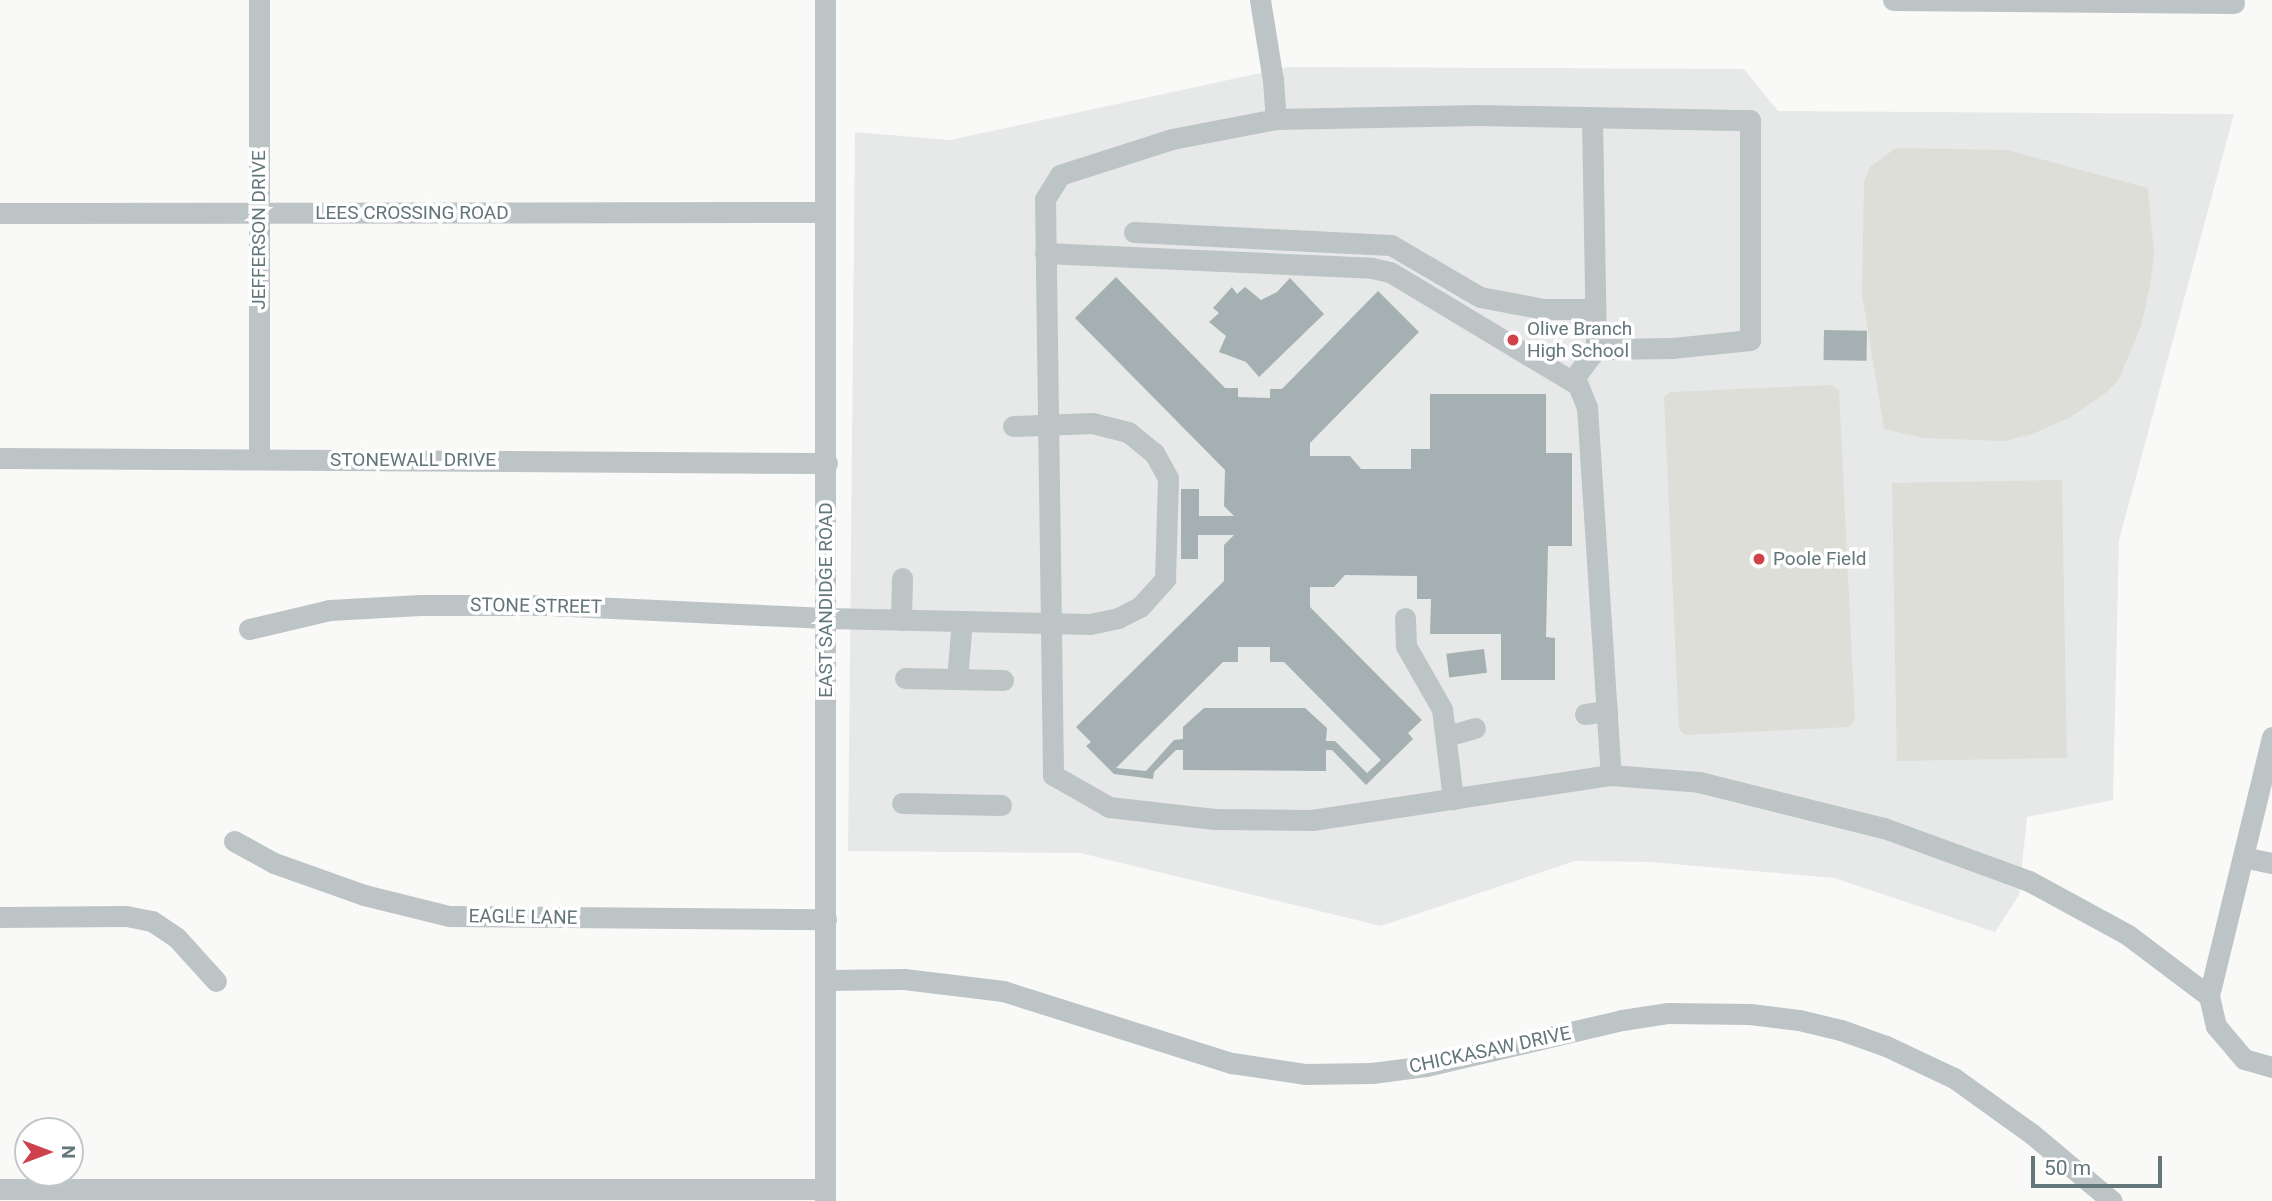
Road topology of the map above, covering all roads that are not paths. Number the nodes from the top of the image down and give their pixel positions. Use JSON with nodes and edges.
{"nodes":[{"id":1,"x":259,"y":0,"type":"edge"},
{"id":2,"x":825,"y":0,"type":"edge"},
{"id":3,"x":1260,"y":0,"type":"edge"},
{"id":4,"x":1893,"y":0,"type":"edge"},
{"id":5,"x":2162,"y":1,"type":"edge"},
{"id":6,"x":2234,"y":3,"type":"dead end"},
{"id":7,"x":1591,"y":118,"type":"junction"},
{"id":8,"x":1276,"y":119,"type":"junction"},
{"id":9,"x":259,"y":212,"type":"junction"},
{"id":10,"x":825,"y":212,"type":"junction"},
{"id":11,"x":0,"y":213,"type":"edge"},
{"id":12,"x":1135,"y":232,"type":"dead end"},
{"id":13,"x":1045,"y":253,"type":"junction"},
{"id":14,"x":1594,"y":309,"type":"junction"},
{"id":15,"x":1596,"y":349,"type":"junction"},
{"id":16,"x":1572,"y":381,"type":"junction"},
{"id":17,"x":1048,"y":425,"type":"junction"},
{"id":18,"x":1013,"y":426,"type":"dead end"},
{"id":19,"x":0,"y":458,"type":"edge"},
{"id":20,"x":259,"y":459,"type":"junction"},
{"id":21,"x":827,"y":463,"type":"junction"},
{"id":22,"x":902,"y":578,"type":"dead end"},
{"id":23,"x":826,"y":618,"type":"junction"},
{"id":24,"x":1405,"y":618,"type":"dead end"},
{"id":25,"x":901,"y":620,"type":"junction"},
{"id":26,"x":962,"y":621,"type":"junction"},
{"id":27,"x":1051,"y":623,"type":"junction"},
{"id":28,"x":249,"y":629,"type":"dead end"},
{"id":29,"x":905,"y":678,"type":"dead end"},
{"id":30,"x":957,"y":679,"type":"junction"},
{"id":31,"x":1003,"y":680,"type":"dead end"},
{"id":32,"x":1607,"y":711,"type":"junction"},
{"id":33,"x":1584,"y":714,"type":"dead end"},
{"id":34,"x":1475,"y":728,"type":"dead end"},
{"id":35,"x":1447,"y":736,"type":"junction"},
{"id":36,"x":2272,"y":737,"type":"edge"},
{"id":37,"x":1611,"y":775,"type":"junction"},
{"id":38,"x":1453,"y":799,"type":"junction"},
{"id":39,"x":902,"y":803,"type":"dead end"},
{"id":40,"x":1001,"y":805,"type":"dead end"},
{"id":41,"x":234,"y":841,"type":"dead end"},
{"id":42,"x":2243,"y":857,"type":"junction"},
{"id":43,"x":2272,"y":863,"type":"edge"},
{"id":44,"x":0,"y":917,"type":"edge"},
{"id":45,"x":825,"y":919,"type":"junction"},
{"id":46,"x":216,"y":981,"type":"dead end"},
{"id":47,"x":825,"y":981,"type":"junction"},
{"id":48,"x":2209,"y":996,"type":"junction"},
{"id":49,"x":2272,"y":1067,"type":"edge"},
{"id":50,"x":0,"y":1189,"type":"edge"},
{"id":51,"x":825,"y":1195,"type":"edge"},
{"id":52,"x":2112,"y":1201,"type":"edge"}],
"edges":[{"from":1,"to":9,"type":"street","name":"JEFFERSON DRIVE"},
{"from":2,"to":10,"type":"street","name":"EAST SANDIDGE ROAD"},
{"from":3,"to":8,"type":"street"},
{"from":4,"to":5,"type":"street"},
{"from":5,"to":6,"type":"street"},
{"from":7,"to":8,"type":"street"},
{"from":7,"to":14,"type":"street"},
{"from":7,"to":15,"type":"street"},
{"from":8,"to":13,"type":"street"},
{"from":9,"to":10,"type":"street","name":"LEES CROSSING ROAD"},
{"from":9,"to":11,"type":"street","name":"LEES CROSSING ROAD"},
{"from":9,"to":20,"type":"street","name":"JEFFERSON DRIVE"},
{"from":10,"to":21,"type":"street","name":"EAST SANDIDGE ROAD"},
{"from":12,"to":14,"type":"street"},
{"from":13,"to":16,"type":"street"},
{"from":13,"to":17,"type":"street"},
{"from":14,"to":15,"type":"street"},
{"from":15,"to":16,"type":"street"},
{"from":16,"to":32,"type":"street"},
{"from":17,"to":18,"type":"street","name":"STONE STREET"},
{"from":17,"to":27,"type":"street"},
{"from":17,"to":27,"type":"street","name":"STONE STREET"},
{"from":19,"to":20,"type":"street","name":"STONEWALL DRIVE"},
{"from":20,"to":21,"type":"street","name":"STONEWALL DRIVE"},
{"from":21,"to":23,"type":"street","name":"EAST SANDIDGE ROAD"},
{"from":22,"to":25,"type":"street"},
{"from":23,"to":25,"type":"street","name":"STONE STREET"},
{"from":23,"to":28,"type":"street","name":"STONE STREET"},
{"from":23,"to":45,"type":"street","name":"EAST SANDIDGE ROAD"},
{"from":24,"to":35,"type":"street"},
{"from":25,"to":26,"type":"street","name":"STONE STREET"},
{"from":26,"to":27,"type":"street","name":"STONE STREET"},
{"from":26,"to":30,"type":"street"},
{"from":27,"to":38,"type":"street"},
{"from":29,"to":30,"type":"street"},
{"from":30,"to":31,"type":"street"},
{"from":32,"to":33,"type":"street"},
{"from":32,"to":37,"type":"street"},
{"from":34,"to":35,"type":"street"},
{"from":35,"to":38,"type":"street"},
{"from":36,"to":42,"type":"street"},
{"from":37,"to":38,"type":"street"},
{"from":37,"to":48,"type":"street"},
{"from":39,"to":40,"type":"street"},
{"from":41,"to":45,"type":"street","name":"EAGLE LANE"},
{"from":42,"to":43,"type":"street"},
{"from":42,"to":48,"type":"street"},
{"from":44,"to":46,"type":"street"},
{"from":45,"to":47,"type":"street","name":"EAST SANDIDGE ROAD"},
{"from":47,"to":51,"type":"street","name":"EAST SANDIDGE ROAD"},
{"from":47,"to":52,"type":"street","name":"CHICKASAW DRIVE"},
{"from":48,"to":49,"type":"street"},
{"from":50,"to":51,"type":"street"}]}
